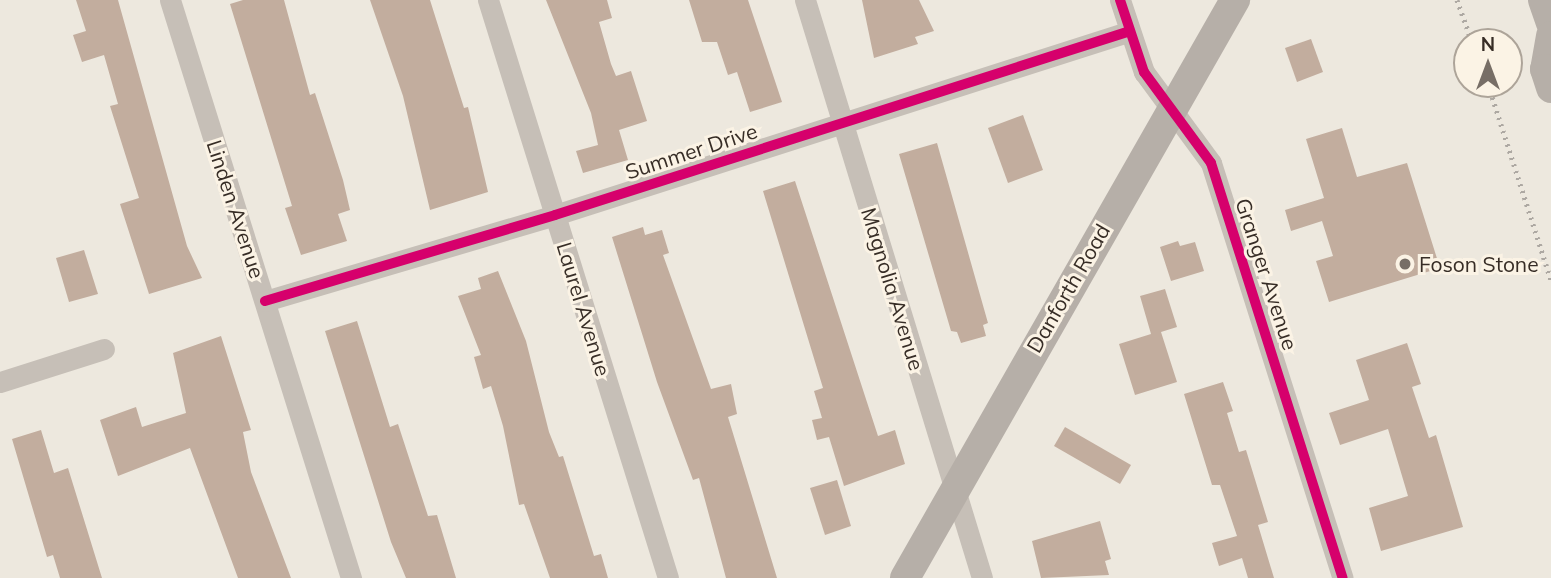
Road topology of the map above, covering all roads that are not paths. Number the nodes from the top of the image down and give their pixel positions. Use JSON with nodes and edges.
{"nodes":[{"id":1,"x":170,"y":0,"type":"edge"},
{"id":2,"x":488,"y":0,"type":"edge"},
{"id":3,"x":804,"y":0,"type":"edge"},
{"id":4,"x":1120,"y":0,"type":"edge"},
{"id":5,"x":1235,"y":0,"type":"edge"},
{"id":6,"x":1543,"y":0,"type":"edge"},
{"id":7,"x":1551,"y":23,"type":"edge"},
{"id":8,"x":1127,"y":32,"type":"junction"},
{"id":9,"x":1551,"y":36,"type":"edge"},
{"id":10,"x":1551,"y":88,"type":"edge"},
{"id":11,"x":1171,"y":111,"type":"junction"},
{"id":12,"x":842,"y":123,"type":"junction"},
{"id":13,"x":555,"y":215,"type":"junction"},
{"id":14,"x":265,"y":301,"type":"junction"},
{"id":15,"x":104,"y":349,"type":"dead end"},
{"id":16,"x":0,"y":382,"type":"edge"},
{"id":17,"x":955,"y":489,"type":"junction"},
{"id":18,"x":351,"y":578,"type":"edge"},
{"id":19,"x":668,"y":578,"type":"edge"},
{"id":20,"x":905,"y":578,"type":"edge"},
{"id":21,"x":982,"y":578,"type":"edge"},
{"id":22,"x":1343,"y":578,"type":"edge"}],
"edges":[{"from":1,"to":14,"type":"street","name":"Linden Avenue"},
{"from":2,"to":13,"type":"street","name":"Laurel Avenue"},
{"from":3,"to":12,"type":"street","name":"Magnolia Avenue"},
{"from":4,"to":8,"type":"street","name":"Granger Avenue"},
{"from":5,"to":11,"type":"main road","name":"Danforth Road"},
{"from":6,"to":7,"type":"main road"},
{"from":8,"to":11,"type":"street","name":"Granger Avenue"},
{"from":8,"to":12,"type":"street","name":"Summer Drive"},
{"from":9,"to":10,"type":"main road"},
{"from":11,"to":17,"type":"main road","name":"Danforth Road"},
{"from":11,"to":22,"type":"street","name":"Granger Avenue"},
{"from":12,"to":13,"type":"street","name":"Summer Drive"},
{"from":12,"to":17,"type":"street","name":"Magnolia Avenue"},
{"from":13,"to":14,"type":"street","name":"Summer Drive"},
{"from":13,"to":19,"type":"street","name":"Laurel Avenue"},
{"from":14,"to":18,"type":"street","name":"Linden Avenue"},
{"from":15,"to":16,"type":"street"},
{"from":17,"to":20,"type":"main road","name":"Danforth Road"},
{"from":17,"to":21,"type":"street","name":"Magnolia Avenue"}]}
